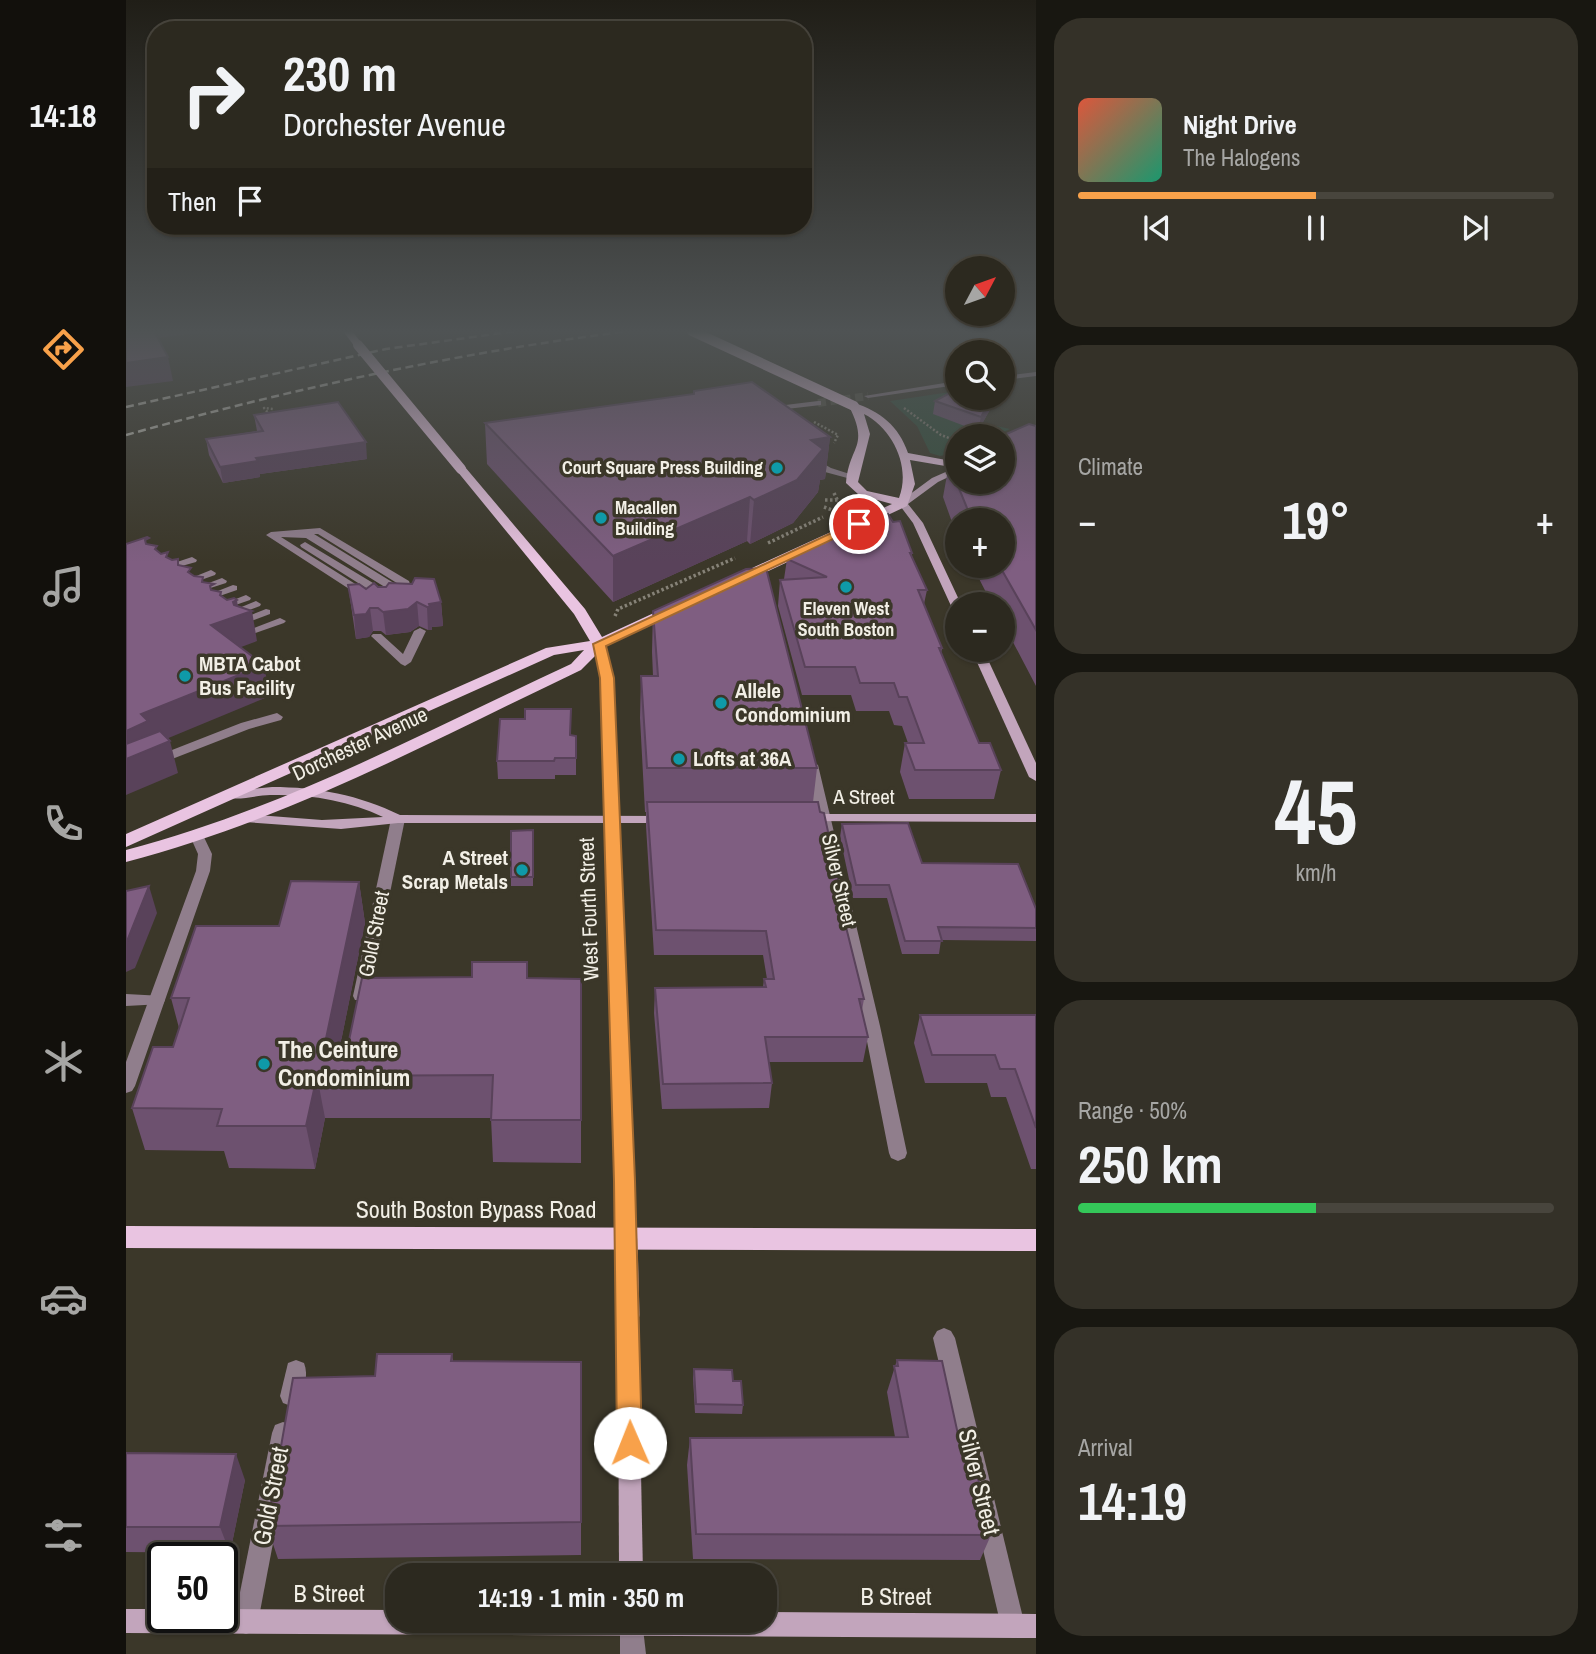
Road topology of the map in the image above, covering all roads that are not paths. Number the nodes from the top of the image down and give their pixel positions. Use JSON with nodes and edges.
{"nodes":[{"id":1,"x":410,"y":408,"type":"edge"},
{"id":2,"x":780,"y":408,"type":"edge"},
{"id":3,"x":855,"y":408,"type":"edge"},
{"id":4,"x":859,"y":408,"type":"tunnel mouth"},
{"id":5,"x":759,"y":411,"type":"edge"},
{"id":6,"x":801,"y":452,"type":"edge"},
{"id":7,"x":903,"y":454,"type":"junction"},
{"id":8,"x":945,"y":464,"type":"edge"},
{"id":9,"x":945,"y":475,"type":"edge"},
{"id":10,"x":851,"y":476,"type":"junction"},
{"id":11,"x":903,"y":503,"type":"junction"},
{"id":12,"x":271,"y":535,"type":"junction"},
{"id":13,"x":159,"y":570,"type":"edge"},
{"id":14,"x":211,"y":573,"type":"dead end"},
{"id":15,"x":169,"y":577,"type":"edge"},
{"id":16,"x":222,"y":581,"type":"dead end"},
{"id":17,"x":179,"y":584,"type":"edge"},
{"id":18,"x":727,"y":585,"type":"edge"},
{"id":19,"x":233,"y":588,"type":"dead end"},
{"id":20,"x":190,"y":592,"type":"edge"},
{"id":21,"x":950,"y":592,"type":"edge"},
{"id":22,"x":201,"y":600,"type":"edge"},
{"id":23,"x":692,"y":601,"type":"edge"},
{"id":24,"x":410,"y":602,"type":"edge"},
{"id":25,"x":398,"y":603,"type":"edge"},
{"id":26,"x":384,"y":604,"type":"edge"},
{"id":27,"x":369,"y":606,"type":"edge"},
{"id":28,"x":219,"y":613,"type":"edge"},
{"id":29,"x":279,"y":621,"type":"dead end"},
{"id":30,"x":234,"y":624,"type":"edge"},
{"id":31,"x":413,"y":632,"type":"dead end"},
{"id":32,"x":247,"y":634,"type":"edge"},
{"id":33,"x":392,"y":634,"type":"dead end"},
{"id":34,"x":377,"y":636,"type":"dead end"},
{"id":35,"x":599,"y":644,"type":"junction"},
{"id":36,"x":405,"y":662,"type":"junction"},
{"id":37,"x":983,"y":662,"type":"edge"},
{"id":38,"x":277,"y":717,"type":"dead end"},
{"id":39,"x":806,"y":748,"type":"edge"},
{"id":40,"x":126,"y":774,"type":"edge"},
{"id":41,"x":1036,"y":777,"type":"edge"},
{"id":42,"x":310,"y":793,"type":"junction"},
{"id":43,"x":224,"y":796,"type":"junction"},
{"id":44,"x":245,"y":818,"type":"junction"},
{"id":45,"x":792,"y":818,"type":"edge"},
{"id":46,"x":826,"y":818,"type":"junction"},
{"id":47,"x":1036,"y":818,"type":"edge"},
{"id":48,"x":398,"y":819,"type":"junction"},
{"id":49,"x":612,"y":819,"type":"junction"},
{"id":50,"x":680,"y":819,"type":"edge"},
{"id":51,"x":197,"y":836,"type":"junction"},
{"id":52,"x":126,"y":841,"type":"edge"},
{"id":53,"x":126,"y":856,"type":"edge"},
{"id":54,"x":126,"y":1000,"type":"edge"},
{"id":55,"x":157,"y":1000,"type":"junction"},
{"id":56,"x":357,"y":1017,"type":"edge"},
{"id":57,"x":126,"y":1086,"type":"edge"},
{"id":58,"x":898,"y":1153,"type":"dead end"},
{"id":59,"x":126,"y":1237,"type":"edge"},
{"id":60,"x":1036,"y":1240,"type":"edge"},
{"id":61,"x":944,"y":1338,"type":"dead end"},
{"id":62,"x":296,"y":1370,"type":"dead end"},
{"id":63,"x":631,"y":1563,"type":"edge"},
{"id":64,"x":126,"y":1621,"type":"edge"},
{"id":65,"x":246,"y":1622,"type":"junction"},
{"id":66,"x":385,"y":1622,"type":"edge"},
{"id":67,"x":777,"y":1623,"type":"edge"},
{"id":68,"x":1025,"y":1626,"type":"edge"},
{"id":69,"x":631,"y":1633,"type":"edge"},
{"id":70,"x":632,"y":1654,"type":"edge"}],
"edges":[{"from":1,"to":35,"type":"main road","name":"West Fourth Street","bridge":true},
{"from":2,"to":5,"type":"street"},
{"from":3,"to":10,"type":"main road"},
{"from":4,"to":7,"type":"main road"},
{"from":6,"to":10,"type":"street"},
{"from":7,"to":8,"type":"main road"},
{"from":7,"to":11,"type":"main road"},
{"from":9,"to":11,"type":"main road"},
{"from":10,"to":11,"type":"main road"},
{"from":11,"to":18,"type":"main road"},
{"from":11,"to":21,"type":"main road"},
{"from":12,"to":24,"type":"street"},
{"from":12,"to":25,"type":"street"},
{"from":12,"to":26,"type":"street"},
{"from":12,"to":27,"type":"street"},
{"from":13,"to":15,"type":"street"},
{"from":14,"to":17,"type":"street"},
{"from":16,"to":20,"type":"street"},
{"from":19,"to":22,"type":"street"},
{"from":23,"to":35,"type":"main road","name":"Dorchester Avenue"},
{"from":28,"to":30,"type":"street"},
{"from":29,"to":32,"type":"street"},
{"from":31,"to":36,"type":"street"},
{"from":33,"to":36,"type":"street"},
{"from":34,"to":36,"type":"street"},
{"from":35,"to":42,"type":"main road","name":"Dorchester Avenue"},
{"from":35,"to":43,"type":"main road","name":"Dorchester Avenue"},
{"from":35,"to":49,"type":"street","name":"West Fourth Street"},
{"from":37,"to":41,"type":"main road"},
{"from":38,"to":40,"type":"street"},
{"from":39,"to":46,"type":"street","name":"Silver Street"},
{"from":42,"to":43,"type":"main road"},
{"from":42,"to":44,"type":"main road","name":"Dorchester Avenue"},
{"from":42,"to":48,"type":"main road"},
{"from":43,"to":52,"type":"main road","name":"Dorchester Avenue"},
{"from":44,"to":48,"type":"main road"},
{"from":44,"to":51,"type":"main road","name":"Dorchester Avenue"},
{"from":45,"to":46,"type":"main road","name":"A Street"},
{"from":46,"to":47,"type":"main road","name":"A Street"},
{"from":46,"to":58,"type":"street","name":"Silver Street"},
{"from":48,"to":49,"type":"main road"},
{"from":48,"to":56,"type":"street","name":"Gold Street"},
{"from":49,"to":50,"type":"main road"},
{"from":49,"to":63,"type":"main road","name":"West Fourth Street","bridge":true},
{"from":51,"to":53,"type":"main road","name":"Dorchester Avenue"},
{"from":51,"to":55,"type":"street"},
{"from":54,"to":55,"type":"street"},
{"from":55,"to":57,"type":"street"},
{"from":59,"to":60,"type":"main road","name":"South Boston Bypass Road"},
{"from":61,"to":68,"type":"street","name":"Silver Street"},
{"from":62,"to":65,"type":"street","name":"Gold Street"},
{"from":64,"to":65,"type":"main road","name":"B Street"},
{"from":65,"to":66,"type":"main road","name":"B Street"},
{"from":67,"to":68,"type":"main road","name":"B Street"},
{"from":69,"to":70,"type":"street"}]}
